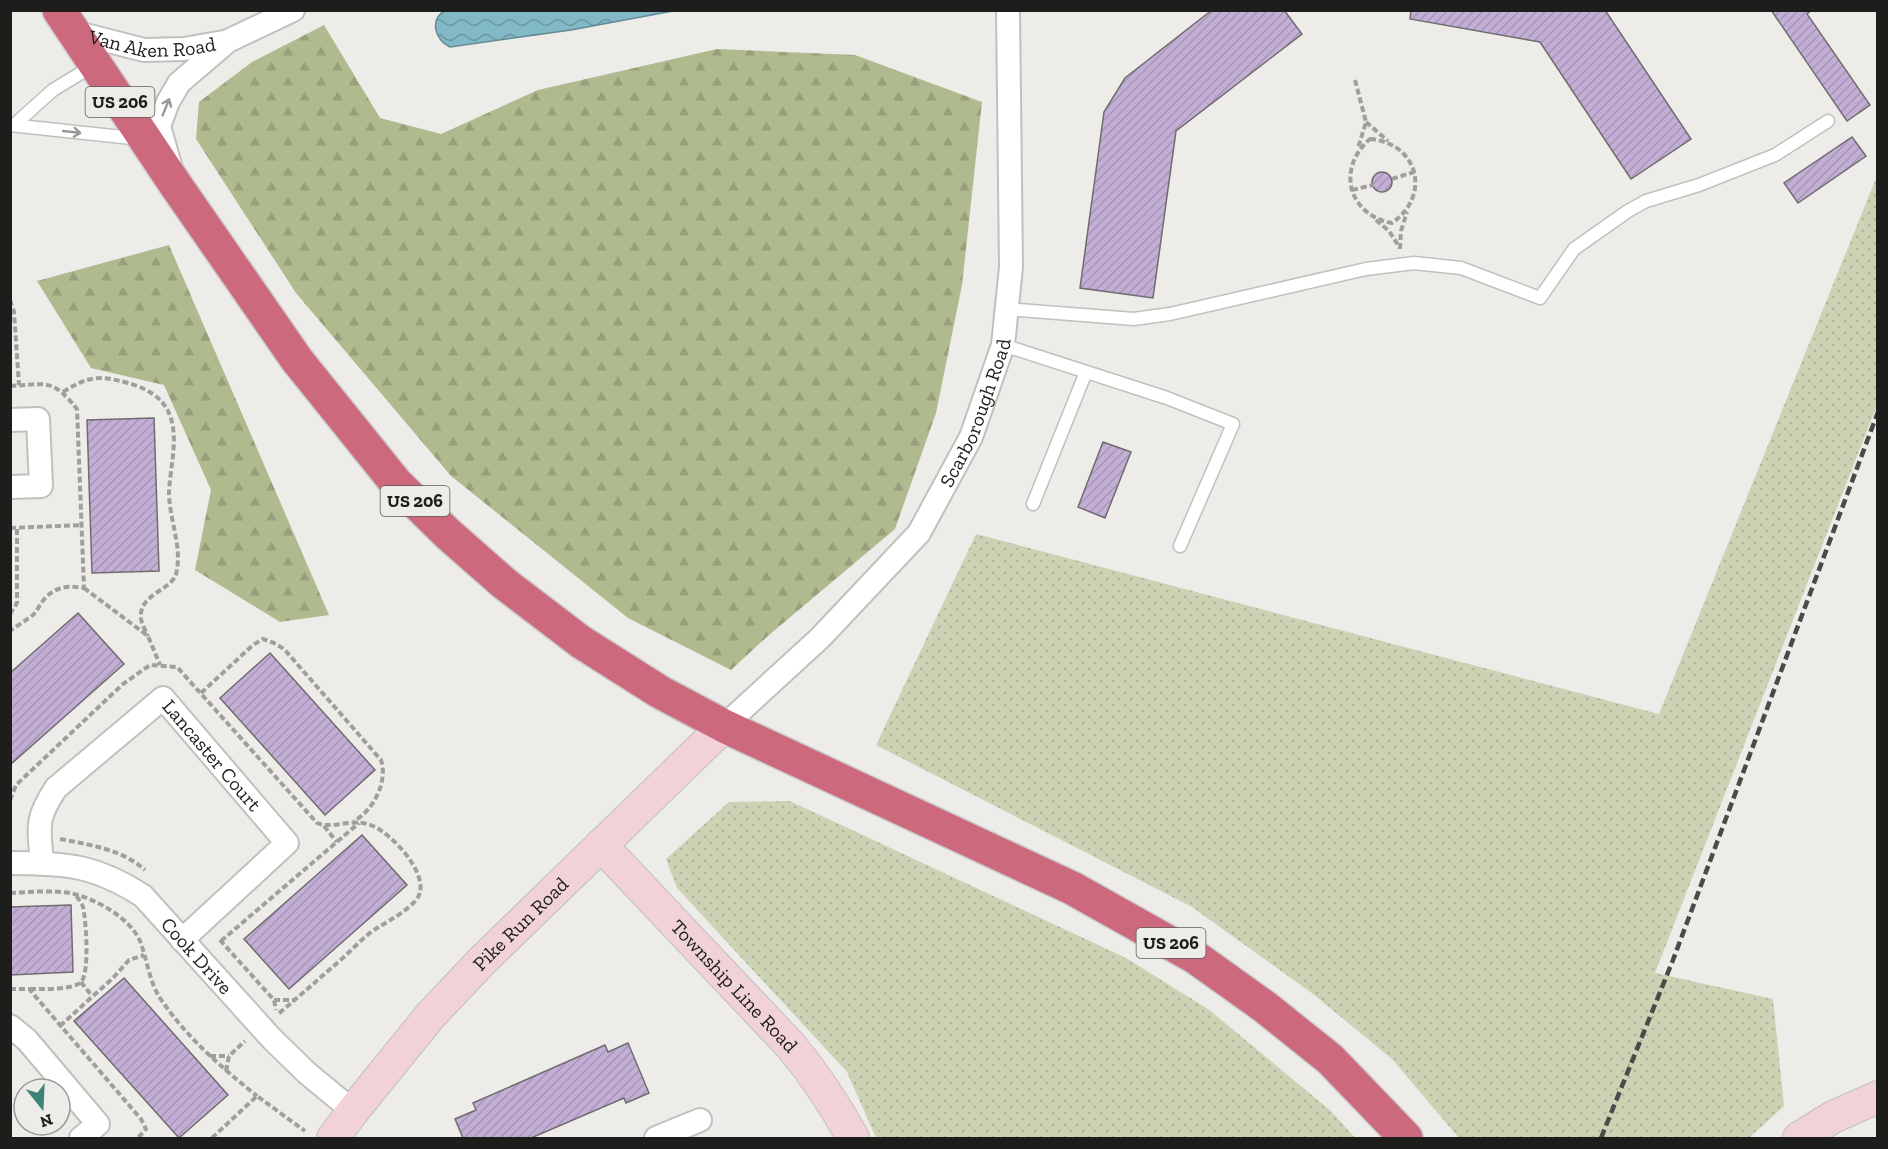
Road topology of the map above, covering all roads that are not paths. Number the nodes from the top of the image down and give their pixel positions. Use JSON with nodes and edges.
{"nodes":[{"id":1,"x":293,"y":10,"type":"edge"},
{"id":2,"x":1008,"y":10,"type":"edge"},
{"id":3,"x":67,"y":21,"type":"edge"},
{"id":4,"x":228,"y":41,"type":"junction"},
{"id":5,"x":95,"y":64,"type":"junction"},
{"id":6,"x":1828,"y":121,"type":"dead end"},
{"id":7,"x":12,"y":125,"type":"edge"},
{"id":8,"x":145,"y":140,"type":"junction"},
{"id":9,"x":175,"y":184,"type":"junction"},
{"id":10,"x":1007,"y":309,"type":"junction"},
{"id":11,"x":1003,"y":345,"type":"junction"},
{"id":12,"x":1086,"y":372,"type":"junction"},
{"id":13,"x":10,"y":420,"type":"edge"},
{"id":14,"x":10,"y":487,"type":"edge"},
{"id":15,"x":1033,"y":504,"type":"dead end"},
{"id":16,"x":1180,"y":546,"type":"dead end"},
{"id":17,"x":724,"y":726,"type":"junction"},
{"id":18,"x":601,"y":845,"type":"junction"},
{"id":19,"x":42,"y":862,"type":"junction"},
{"id":20,"x":10,"y":863,"type":"edge"},
{"id":21,"x":182,"y":940,"type":"junction"},
{"id":22,"x":10,"y":1026,"type":"edge"},
{"id":23,"x":1878,"y":1097,"type":"edge"},
{"id":24,"x":353,"y":1111,"type":"junction"},
{"id":25,"x":700,"y":1120,"type":"dead end"},
{"id":26,"x":319,"y":1135,"type":"edge"},
{"id":27,"x":81,"y":1138,"type":"edge"},
{"id":28,"x":656,"y":1138,"type":"edge"},
{"id":29,"x":853,"y":1138,"type":"edge"},
{"id":30,"x":1406,"y":1138,"type":"edge"},
{"id":31,"x":1799,"y":1138,"type":"edge"}],
"edges":[{"from":1,"to":4,"type":"street","name":"Van Aken Road"},
{"from":2,"to":10,"type":"street","name":"Scarborough Road"},
{"from":3,"to":4,"type":"street","name":"Van Aken Road"},
{"from":3,"to":5,"type":"highway","number":"US 206"},
{"from":9,"to":4,"type":"street","name":"Van Aken Road","one_way":true},
{"from":5,"to":7,"type":"lane"},
{"from":5,"to":8,"type":"highway","number":"US 206"},
{"from":6,"to":10,"type":"lane"},
{"from":7,"to":8,"type":"lane","one_way":true},
{"from":8,"to":9,"type":"highway","number":"US 206"},
{"from":9,"to":17,"type":"highway","number":"US 206"},
{"from":10,"to":11,"type":"street","name":"Scarborough Road"},
{"from":11,"to":12,"type":"lane"},
{"from":11,"to":17,"type":"street","name":"Scarborough Road"},
{"from":12,"to":15,"type":"lane"},
{"from":12,"to":16,"type":"lane"},
{"from":13,"to":14,"type":"street"},
{"from":17,"to":18,"type":"street","name":"Pike Run Road"},
{"from":17,"to":30,"type":"highway","number":"US 206"},
{"from":18,"to":24,"type":"street","name":"Pike Run Road"},
{"from":18,"to":29,"type":"street","name":"Township Line Road"},
{"from":19,"to":20,"type":"street","name":"Cook Drive"},
{"from":19,"to":21,"type":"street","name":"Cook Drive"},
{"from":19,"to":21,"type":"street","name":"Lancaster Court"},
{"from":21,"to":24,"type":"street","name":"Cook Drive"},
{"from":22,"to":27,"type":"street"},
{"from":23,"to":31,"type":"street"},
{"from":24,"to":26,"type":"street","name":"Pike Run Road"},
{"from":25,"to":28,"type":"street"}]}
